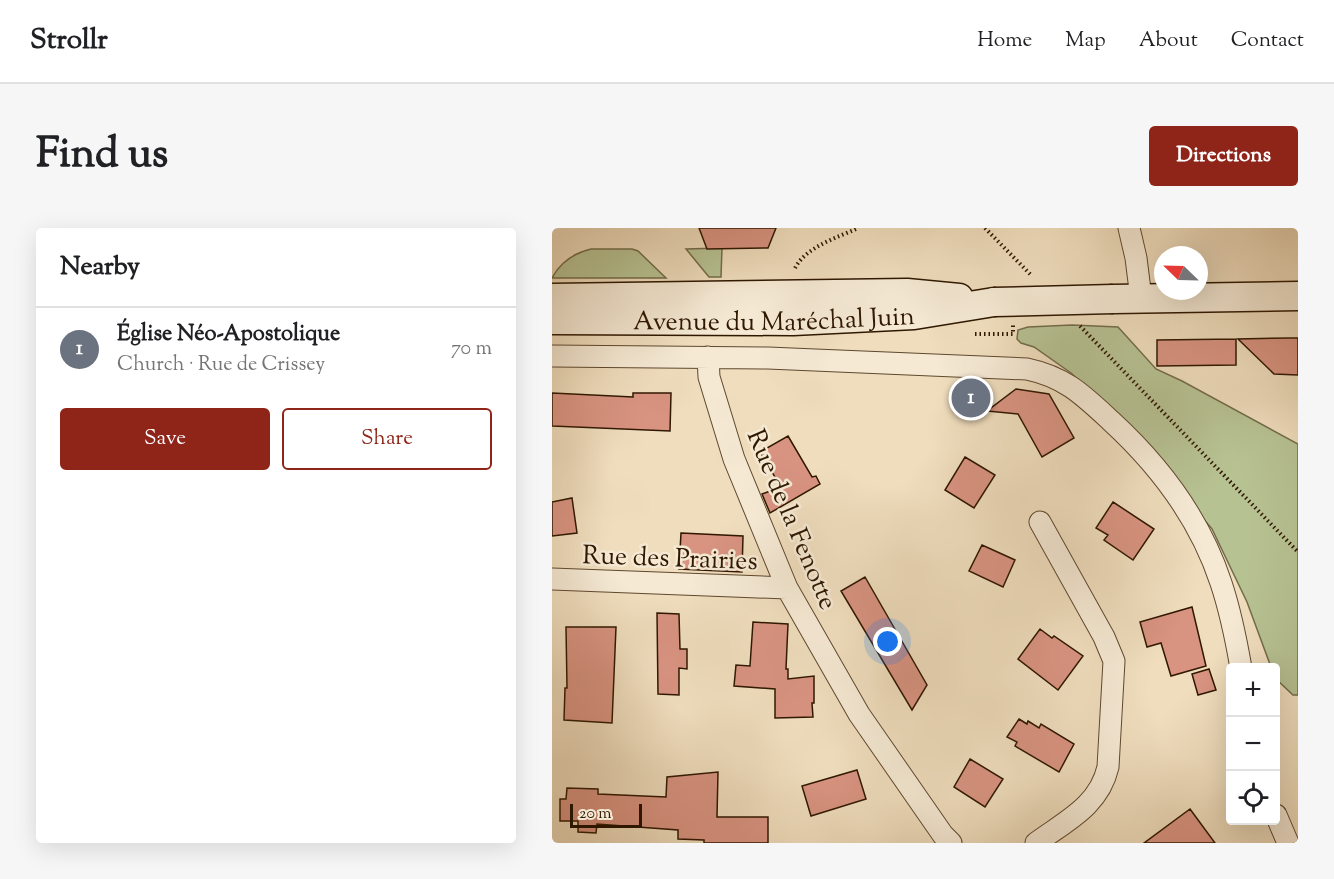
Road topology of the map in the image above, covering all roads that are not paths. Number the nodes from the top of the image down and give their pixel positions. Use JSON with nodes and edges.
{"nodes":[{"id":1,"x":1129,"y":228,"type":"edge"},
{"id":2,"x":1298,"y":297,"type":"edge"},
{"id":3,"x":552,"y":298,"type":"edge"},
{"id":4,"x":1141,"y":298,"type":"junction"},
{"id":5,"x":994,"y":302,"type":"junction"},
{"id":6,"x":552,"y":320,"type":"edge"},
{"id":7,"x":552,"y":356,"type":"edge"},
{"id":8,"x":708,"y":357,"type":"junction"},
{"id":9,"x":1040,"y":522,"type":"dead end"},
{"id":10,"x":552,"y":579,"type":"edge"},
{"id":11,"x":787,"y":588,"type":"junction"},
{"id":12,"x":1240,"y":663,"type":"edge"},
{"id":13,"x":1279,"y":825,"type":"edge"},
{"id":14,"x":951,"y":843,"type":"edge"},
{"id":15,"x":1036,"y":843,"type":"edge"},
{"id":16,"x":1287,"y":843,"type":"edge"}],
"edges":[{"from":1,"to":4,"type":"street"},
{"from":2,"to":4,"type":"main road","name":"Avenue du Maréchal Juin"},
{"from":3,"to":5,"type":"main road","name":"Avenue du Maréchal Juin"},
{"from":4,"to":5,"type":"main road","name":"Avenue du Maréchal Juin","bridge":true},
{"from":5,"to":6,"type":"main road","name":"Avenue du Maréchal Juin"},
{"from":7,"to":8,"type":"street"},
{"from":8,"to":11,"type":"street","name":"Rue de la Fenotte"},
{"from":8,"to":12,"type":"street"},
{"from":9,"to":15,"type":"street"},
{"from":10,"to":11,"type":"street","name":"Rue des Prairies"},
{"from":11,"to":14,"type":"street","name":"Rue de la Fenotte"},
{"from":13,"to":16,"type":"street"}]}
